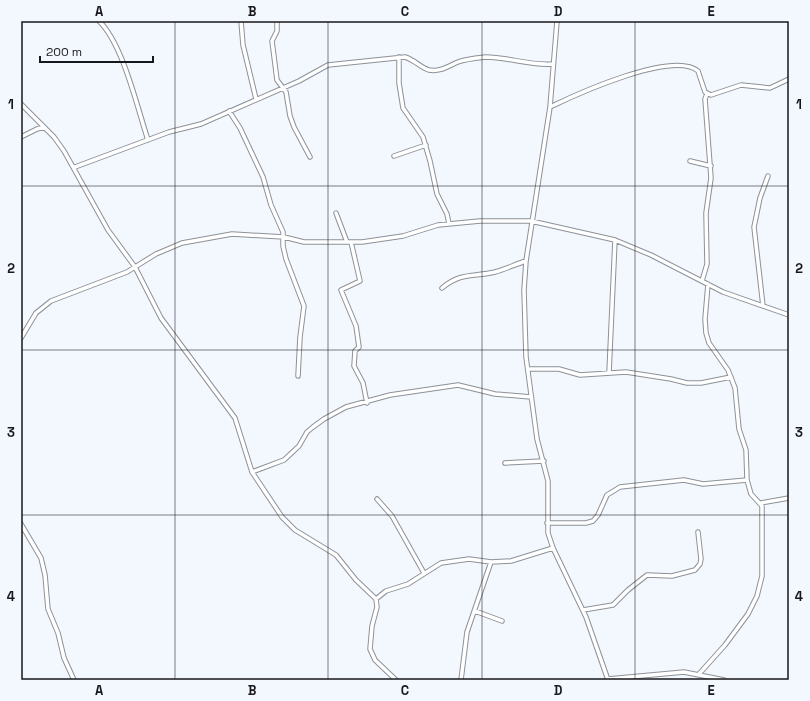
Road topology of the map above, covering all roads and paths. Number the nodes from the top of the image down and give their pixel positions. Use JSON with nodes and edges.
{"nodes":[{"id":1,"x":99,"y":21,"type":"edge"},
{"id":2,"x":241,"y":21,"type":"edge"},
{"id":3,"x":277,"y":21,"type":"edge"},
{"id":4,"x":557,"y":21,"type":"edge"},
{"id":5,"x":399,"y":57,"type":"junction"},
{"id":6,"x":553,"y":64,"type":"junction"},
{"id":7,"x":789,"y":79,"type":"edge"},
{"id":8,"x":283,"y":88,"type":"junction"},
{"id":9,"x":707,"y":94,"type":"junction"},
{"id":10,"x":256,"y":99,"type":"junction"},
{"id":11,"x":21,"y":104,"type":"edge"},
{"id":12,"x":550,"y":107,"type":"junction"},
{"id":13,"x":229,"y":112,"type":"junction"},
{"id":14,"x":44,"y":127,"type":"junction"},
{"id":15,"x":21,"y":137,"type":"edge"},
{"id":16,"x":148,"y":140,"type":"junction"},
{"id":17,"x":426,"y":145,"type":"junction"},
{"id":18,"x":394,"y":156,"type":"dead end"},
{"id":19,"x":310,"y":157,"type":"dead end"},
{"id":20,"x":690,"y":161,"type":"dead end"},
{"id":21,"x":710,"y":166,"type":"junction"},
{"id":22,"x":75,"y":167,"type":"junction"},
{"id":23,"x":768,"y":176,"type":"dead end"},
{"id":24,"x":336,"y":213,"type":"dead end"},
{"id":25,"x":531,"y":220,"type":"junction"},
{"id":26,"x":449,"y":224,"type":"junction"},
{"id":27,"x":284,"y":237,"type":"junction"},
{"id":28,"x":616,"y":240,"type":"junction"},
{"id":29,"x":349,"y":242,"type":"junction"},
{"id":30,"x":526,"y":261,"type":"junction"},
{"id":31,"x":135,"y":267,"type":"junction"},
{"id":32,"x":702,"y":281,"type":"junction"},
{"id":33,"x":708,"y":284,"type":"junction"},
{"id":34,"x":442,"y":288,"type":"dead end"},
{"id":35,"x":763,"y":306,"type":"junction"},
{"id":36,"x":789,"y":315,"type":"edge"},
{"id":37,"x":21,"y":338,"type":"edge"},
{"id":38,"x":528,"y":369,"type":"junction"},
{"id":39,"x":609,"y":373,"type":"junction"},
{"id":40,"x":298,"y":376,"type":"dead end"},
{"id":41,"x":731,"y":376,"type":"junction"},
{"id":42,"x":531,"y":397,"type":"junction"},
{"id":43,"x":367,"y":402,"type":"junction"},
{"id":44,"x":544,"y":461,"type":"junction"},
{"id":45,"x":505,"y":463,"type":"dead end"},
{"id":46,"x":252,"y":472,"type":"junction"},
{"id":47,"x":747,"y":480,"type":"junction"},
{"id":48,"x":789,"y":498,"type":"edge"},
{"id":49,"x":377,"y":499,"type":"dead end"},
{"id":50,"x":761,"y":503,"type":"junction"},
{"id":51,"x":547,"y":523,"type":"junction"},
{"id":52,"x":21,"y":524,"type":"edge"},
{"id":53,"x":698,"y":532,"type":"dead end"},
{"id":54,"x":553,"y":548,"type":"junction"},
{"id":55,"x":491,"y":562,"type":"junction"},
{"id":56,"x":424,"y":573,"type":"junction"},
{"id":57,"x":376,"y":599,"type":"junction"},
{"id":58,"x":583,"y":610,"type":"junction"},
{"id":59,"x":475,"y":611,"type":"junction"},
{"id":60,"x":502,"y":621,"type":"dead end"},
{"id":61,"x":699,"y":674,"type":"junction"},
{"id":62,"x":608,"y":679,"type":"edge"},
{"id":63,"x":74,"y":680,"type":"edge"},
{"id":64,"x":396,"y":680,"type":"edge"},
{"id":65,"x":461,"y":680,"type":"edge"},
{"id":66,"x":724,"y":680,"type":"edge"}],
"edges":[{"from":1,"to":16,"type":"street"},
{"from":2,"to":10,"type":"street"},
{"from":3,"to":8,"type":"street"},
{"from":4,"to":6,"type":"street"},
{"from":5,"to":6,"type":"street"},
{"from":5,"to":8,"type":"street"},
{"from":5,"to":17,"type":"street"},
{"from":6,"to":12,"type":"street"},
{"from":7,"to":9,"type":"street"},
{"from":8,"to":10,"type":"street"},
{"from":8,"to":19,"type":"street"},
{"from":9,"to":12,"type":"street"},
{"from":9,"to":21,"type":"street"},
{"from":10,"to":13,"type":"street"},
{"from":11,"to":14,"type":"street"},
{"from":12,"to":25,"type":"street"},
{"from":13,"to":16,"type":"street"},
{"from":13,"to":27,"type":"street"},
{"from":14,"to":15,"type":"street"},
{"from":14,"to":22,"type":"street"},
{"from":16,"to":22,"type":"street"},
{"from":17,"to":18,"type":"street"},
{"from":17,"to":26,"type":"street"},
{"from":20,"to":21,"type":"street"},
{"from":21,"to":32,"type":"street"},
{"from":22,"to":31,"type":"street"},
{"from":23,"to":35,"type":"street"},
{"from":24,"to":29,"type":"street"},
{"from":25,"to":26,"type":"street"},
{"from":25,"to":28,"type":"street"},
{"from":25,"to":30,"type":"street"},
{"from":26,"to":29,"type":"street"},
{"from":27,"to":29,"type":"street"},
{"from":27,"to":31,"type":"street"},
{"from":27,"to":40,"type":"street"},
{"from":28,"to":32,"type":"street"},
{"from":28,"to":39,"type":"street"},
{"from":29,"to":43,"type":"street"},
{"from":30,"to":34,"type":"street"},
{"from":30,"to":38,"type":"street"},
{"from":31,"to":37,"type":"street"},
{"from":31,"to":46,"type":"street"},
{"from":32,"to":33,"type":"street"},
{"from":33,"to":35,"type":"street"},
{"from":33,"to":41,"type":"street"},
{"from":35,"to":36,"type":"street"},
{"from":38,"to":39,"type":"street"},
{"from":38,"to":42,"type":"street"},
{"from":39,"to":41,"type":"street"},
{"from":41,"to":47,"type":"street"},
{"from":42,"to":43,"type":"street"},
{"from":42,"to":44,"type":"street"},
{"from":43,"to":46,"type":"street"},
{"from":44,"to":45,"type":"street"},
{"from":44,"to":51,"type":"street"},
{"from":46,"to":57,"type":"street"},
{"from":47,"to":50,"type":"street"},
{"from":47,"to":51,"type":"street"},
{"from":48,"to":50,"type":"street"},
{"from":49,"to":56,"type":"street"},
{"from":50,"to":61,"type":"street"},
{"from":51,"to":54,"type":"street"},
{"from":52,"to":63,"type":"street"},
{"from":53,"to":58,"type":"street"},
{"from":54,"to":55,"type":"street"},
{"from":54,"to":58,"type":"street"},
{"from":55,"to":56,"type":"street"},
{"from":55,"to":59,"type":"street"},
{"from":56,"to":57,"type":"street"},
{"from":57,"to":64,"type":"street"},
{"from":58,"to":62,"type":"street"},
{"from":59,"to":60,"type":"street"},
{"from":59,"to":65,"type":"street"},
{"from":61,"to":62,"type":"street"},
{"from":61,"to":66,"type":"street"}]}
